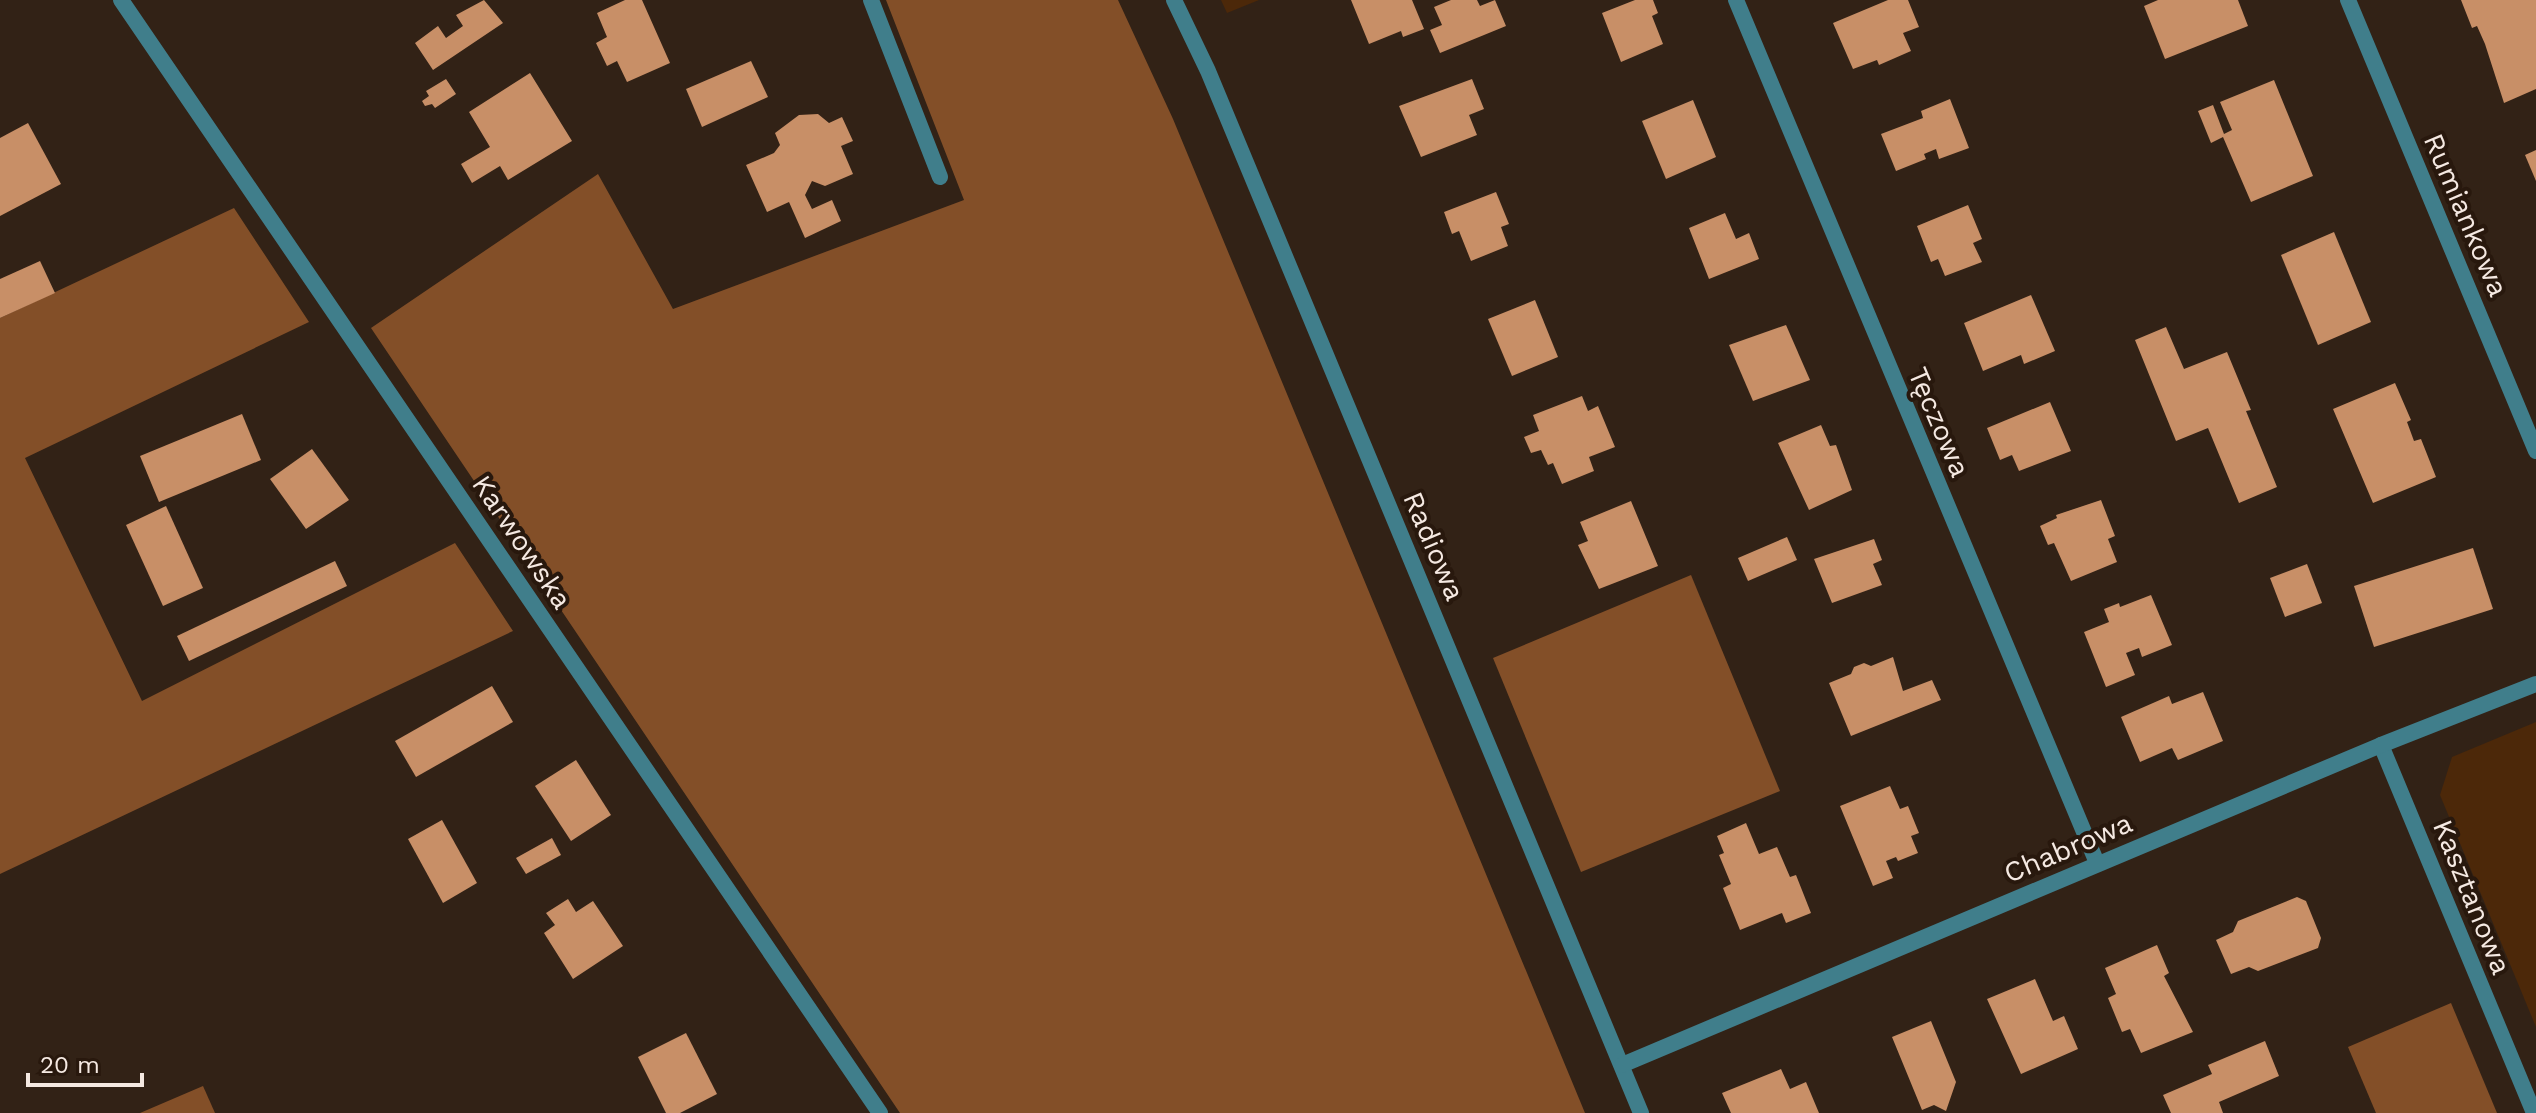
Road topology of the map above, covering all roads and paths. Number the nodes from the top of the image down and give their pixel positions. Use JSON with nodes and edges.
{"nodes":[{"id":1,"x":121,"y":0,"type":"edge"},
{"id":2,"x":871,"y":0,"type":"edge"},
{"id":3,"x":1174,"y":0,"type":"edge"},
{"id":4,"x":1736,"y":0,"type":"edge"},
{"id":5,"x":2348,"y":0,"type":"edge"},
{"id":6,"x":940,"y":177,"type":"dead end"},
{"id":7,"x":2536,"y":451,"type":"edge"},
{"id":8,"x":2536,"y":684,"type":"edge"},
{"id":9,"x":2381,"y":745,"type":"junction"},
{"id":10,"x":2097,"y":863,"type":"junction"},
{"id":11,"x":1622,"y":1065,"type":"junction"},
{"id":12,"x":880,"y":1113,"type":"edge"},
{"id":13,"x":1641,"y":1113,"type":"edge"},
{"id":14,"x":2534,"y":1113,"type":"edge"}],
"edges":[{"from":1,"to":12,"type":"street","name":"Karwowska"},
{"from":2,"to":6,"type":"street"},
{"from":3,"to":11,"type":"street","name":"Radiowa"},
{"from":4,"to":10,"type":"street","name":"Tęczowa"},
{"from":5,"to":7,"type":"street","name":"Rumiankowa"},
{"from":8,"to":9,"type":"street","name":"Chabrowa"},
{"from":9,"to":10,"type":"street","name":"Chabrowa"},
{"from":9,"to":14,"type":"street","name":"Kasztanowa"},
{"from":10,"to":11,"type":"street","name":"Chabrowa"},
{"from":11,"to":13,"type":"street","name":"Radiowa"}]}
